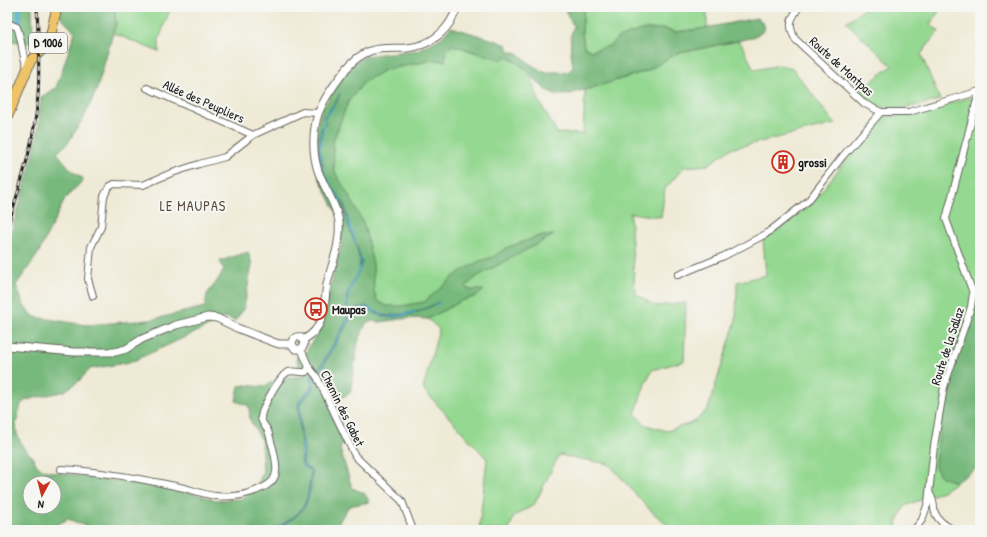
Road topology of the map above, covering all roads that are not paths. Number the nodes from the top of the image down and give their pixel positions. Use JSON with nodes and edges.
{"nodes":[{"id":1,"x":458,"y":7,"type":"edge"},
{"id":2,"x":799,"y":7,"type":"edge"},
{"id":3,"x":56,"y":9,"type":"edge"},
{"id":4,"x":7,"y":25,"type":"edge"},
{"id":5,"x":26,"y":72,"type":"junction"},
{"id":6,"x":147,"y":88,"type":"dead end"},
{"id":7,"x":980,"y":92,"type":"edge"},
{"id":8,"x":881,"y":112,"type":"junction"},
{"id":9,"x":318,"y":113,"type":"junction"},
{"id":10,"x":7,"y":118,"type":"edge"},
{"id":11,"x":253,"y":135,"type":"junction"},
{"id":12,"x":678,"y":275,"type":"dead end"},
{"id":13,"x":93,"y":296,"type":"dead end"},
{"id":14,"x":304,"y":340,"type":"junction"},
{"id":15,"x":292,"y":344,"type":"junction"},
{"id":16,"x":7,"y":346,"type":"edge"},
{"id":17,"x":301,"y":349,"type":"junction"},
{"id":18,"x":313,"y":372,"type":"junction"},
{"id":19,"x":61,"y":469,"type":"dead end"},
{"id":20,"x":930,"y":494,"type":"junction"},
{"id":21,"x":413,"y":530,"type":"edge"},
{"id":22,"x":914,"y":530,"type":"edge"},
{"id":23,"x":954,"y":530,"type":"edge"}],
"edges":[{"from":1,"to":9,"type":"street"},
{"from":2,"to":8,"type":"street","name":"Route de Montpas"},
{"from":3,"to":5,"type":"main road","number":"D 1006"},
{"from":4,"to":5,"type":"street"},
{"from":5,"to":10,"type":"main road","number":"D 1006"},
{"from":6,"to":11,"type":"street","name":"Allée des Peupliers"},
{"from":7,"to":8,"type":"street","name":"Route de Montpas"},
{"from":7,"to":20,"type":"street","name":"Route de la Sallaz"},
{"from":8,"to":12,"type":"street"},
{"from":9,"to":11,"type":"street"},
{"from":9,"to":14,"type":"street"},
{"from":11,"to":13,"type":"street"},
{"from":14,"to":15,"type":"street"},
{"from":14,"to":17,"type":"street"},
{"from":15,"to":16,"type":"street"},
{"from":15,"to":17,"type":"street"},
{"from":17,"to":18,"type":"street","name":"Chemin des Gabet"},
{"from":18,"to":19,"type":"street"},
{"from":18,"to":21,"type":"street","name":"Chemin des Gabet"},
{"from":20,"to":22,"type":"street"},
{"from":20,"to":23,"type":"street"}]}
